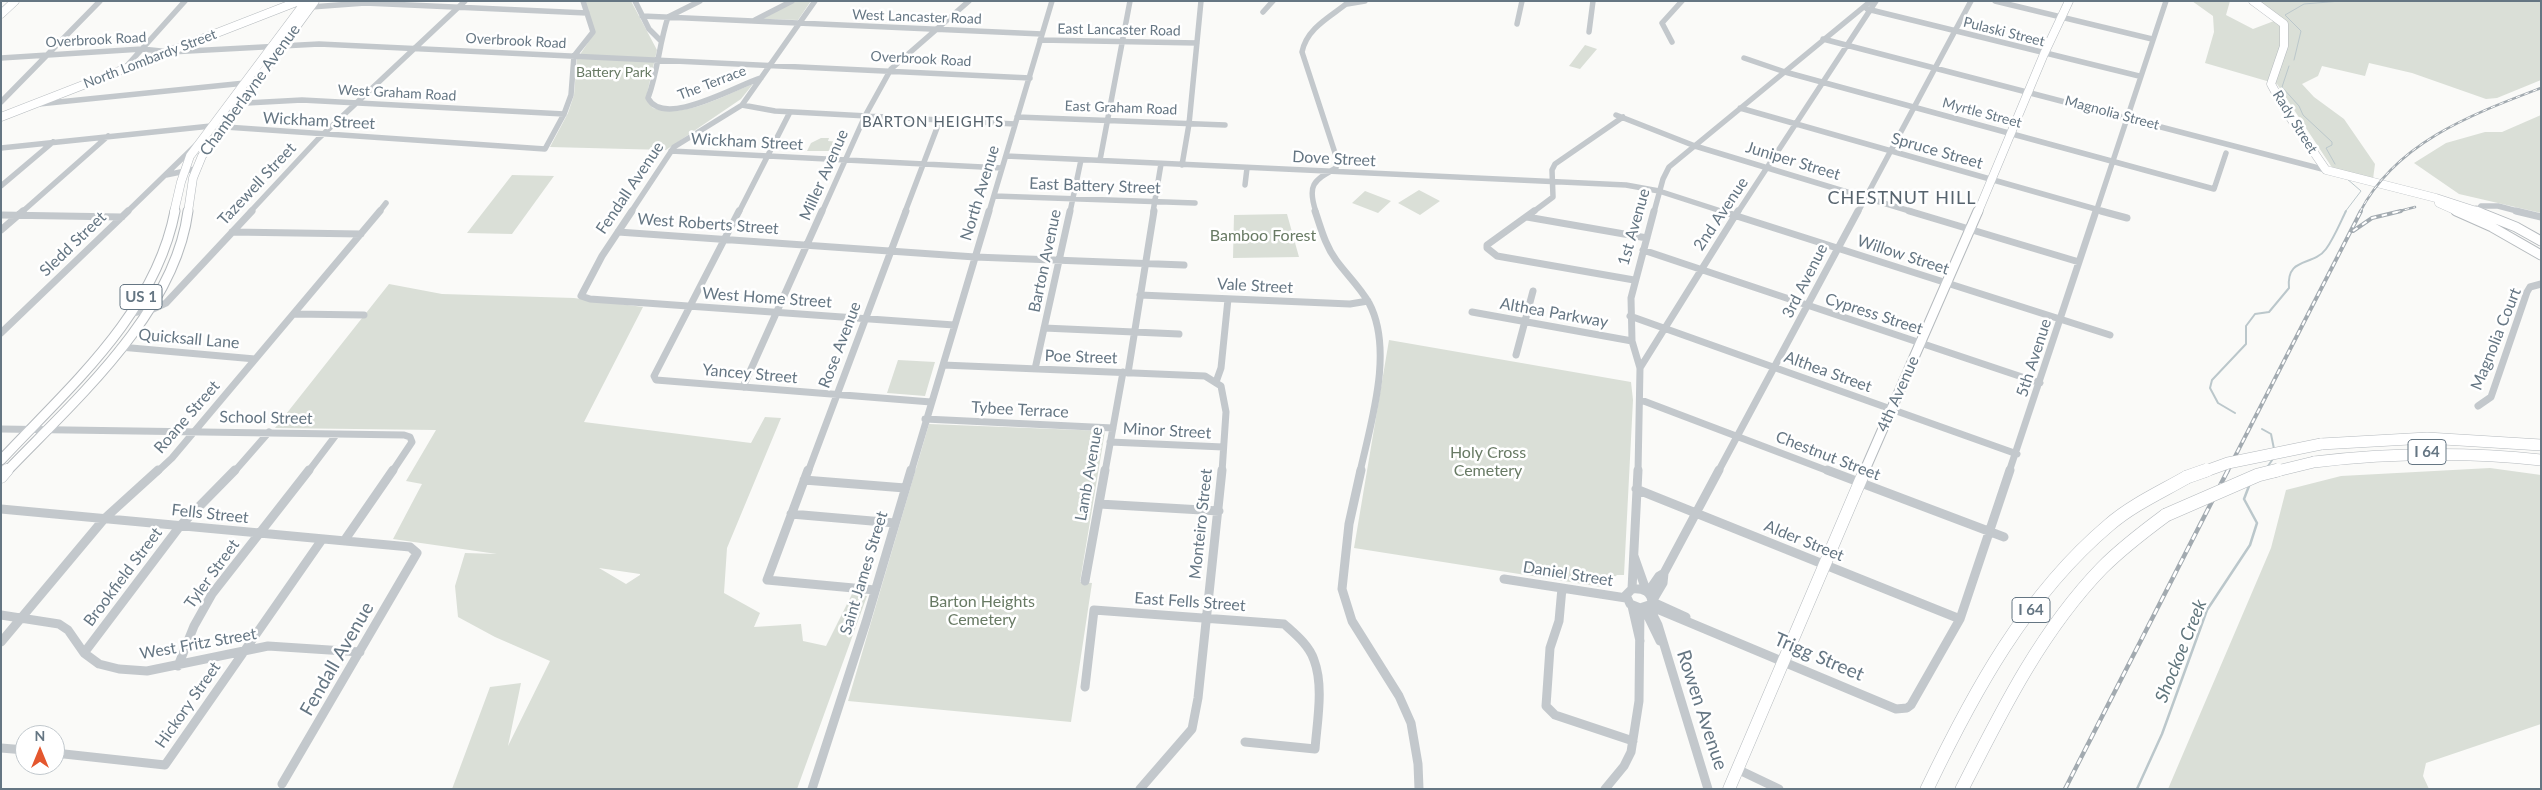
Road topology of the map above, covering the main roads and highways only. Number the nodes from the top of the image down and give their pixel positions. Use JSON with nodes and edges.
{"nodes":[{"id":1,"x":7,"y":1,"type":"edge"},
{"id":2,"x":14,"y":1,"type":"edge"},
{"id":3,"x":299,"y":1,"type":"edge"},
{"id":4,"x":2069,"y":1,"type":"edge"},
{"id":5,"x":2253,"y":1,"type":"edge"},
{"id":6,"x":311,"y":3,"type":"edge"},
{"id":7,"x":1,"y":6,"type":"edge"},
{"id":8,"x":278,"y":9,"type":"junction"},
{"id":9,"x":299,"y":11,"type":"junction"},
{"id":10,"x":1,"y":14,"type":"edge"},
{"id":11,"x":1,"y":117,"type":"edge"},
{"id":12,"x":216,"y":127,"type":"junction"},
{"id":13,"x":2326,"y":170,"type":"joint"},
{"id":14,"x":2400,"y":189,"type":"junction"},
{"id":15,"x":2541,"y":241,"type":"edge"},
{"id":16,"x":2541,"y":255,"type":"edge"},
{"id":17,"x":2541,"y":445,"type":"edge"},
{"id":18,"x":1,"y":460,"type":"edge"},
{"id":19,"x":2541,"y":460,"type":"edge"},
{"id":20,"x":1,"y":477,"type":"edge"},
{"id":21,"x":1729,"y":789,"type":"edge"},
{"id":22,"x":1927,"y":789,"type":"edge"},
{"id":23,"x":1962,"y":789,"type":"edge"}],
"edges":[{"from":1,"to":7,"type":"main road"},
{"from":2,"to":10,"type":"main road"},
{"from":3,"to":8,"type":"main road","name":"North Lombardy Street"},
{"from":4,"to":21,"type":"main road","name":"4th Avenue"},
{"from":5,"to":13,"type":"main road","name":"Rady Street"},
{"from":6,"to":9,"type":"main road","name":"Chamberlayne Avenue","number":"US 1"},
{"from":6,"to":12,"type":"main road","name":"Chamberlayne Avenue","number":"US 1"},
{"from":8,"to":9,"type":"main road"},
{"from":8,"to":11,"type":"main road","name":"North Lombardy Street"},
{"from":9,"to":12,"type":"main road","name":"Chamberlayne Avenue","number":"US 1"},
{"from":12,"to":18,"type":"main road","name":"Chamberlayne Avenue","number":"US 1"},
{"from":12,"to":20,"type":"main road","name":"Chamberlayne Avenue","number":"US 1"},
{"from":13,"to":14,"type":"main road","name":"Magnolia Street"},
{"from":14,"to":15,"type":"main road","name":"Magnolia Street"},
{"from":14,"to":16,"type":"main road","name":"Magnolia Street"},
{"from":17,"to":22,"type":"highway","number":"I 64","bridge":true},
{"from":19,"to":23,"type":"highway","number":"I 64","bridge":true}]}
